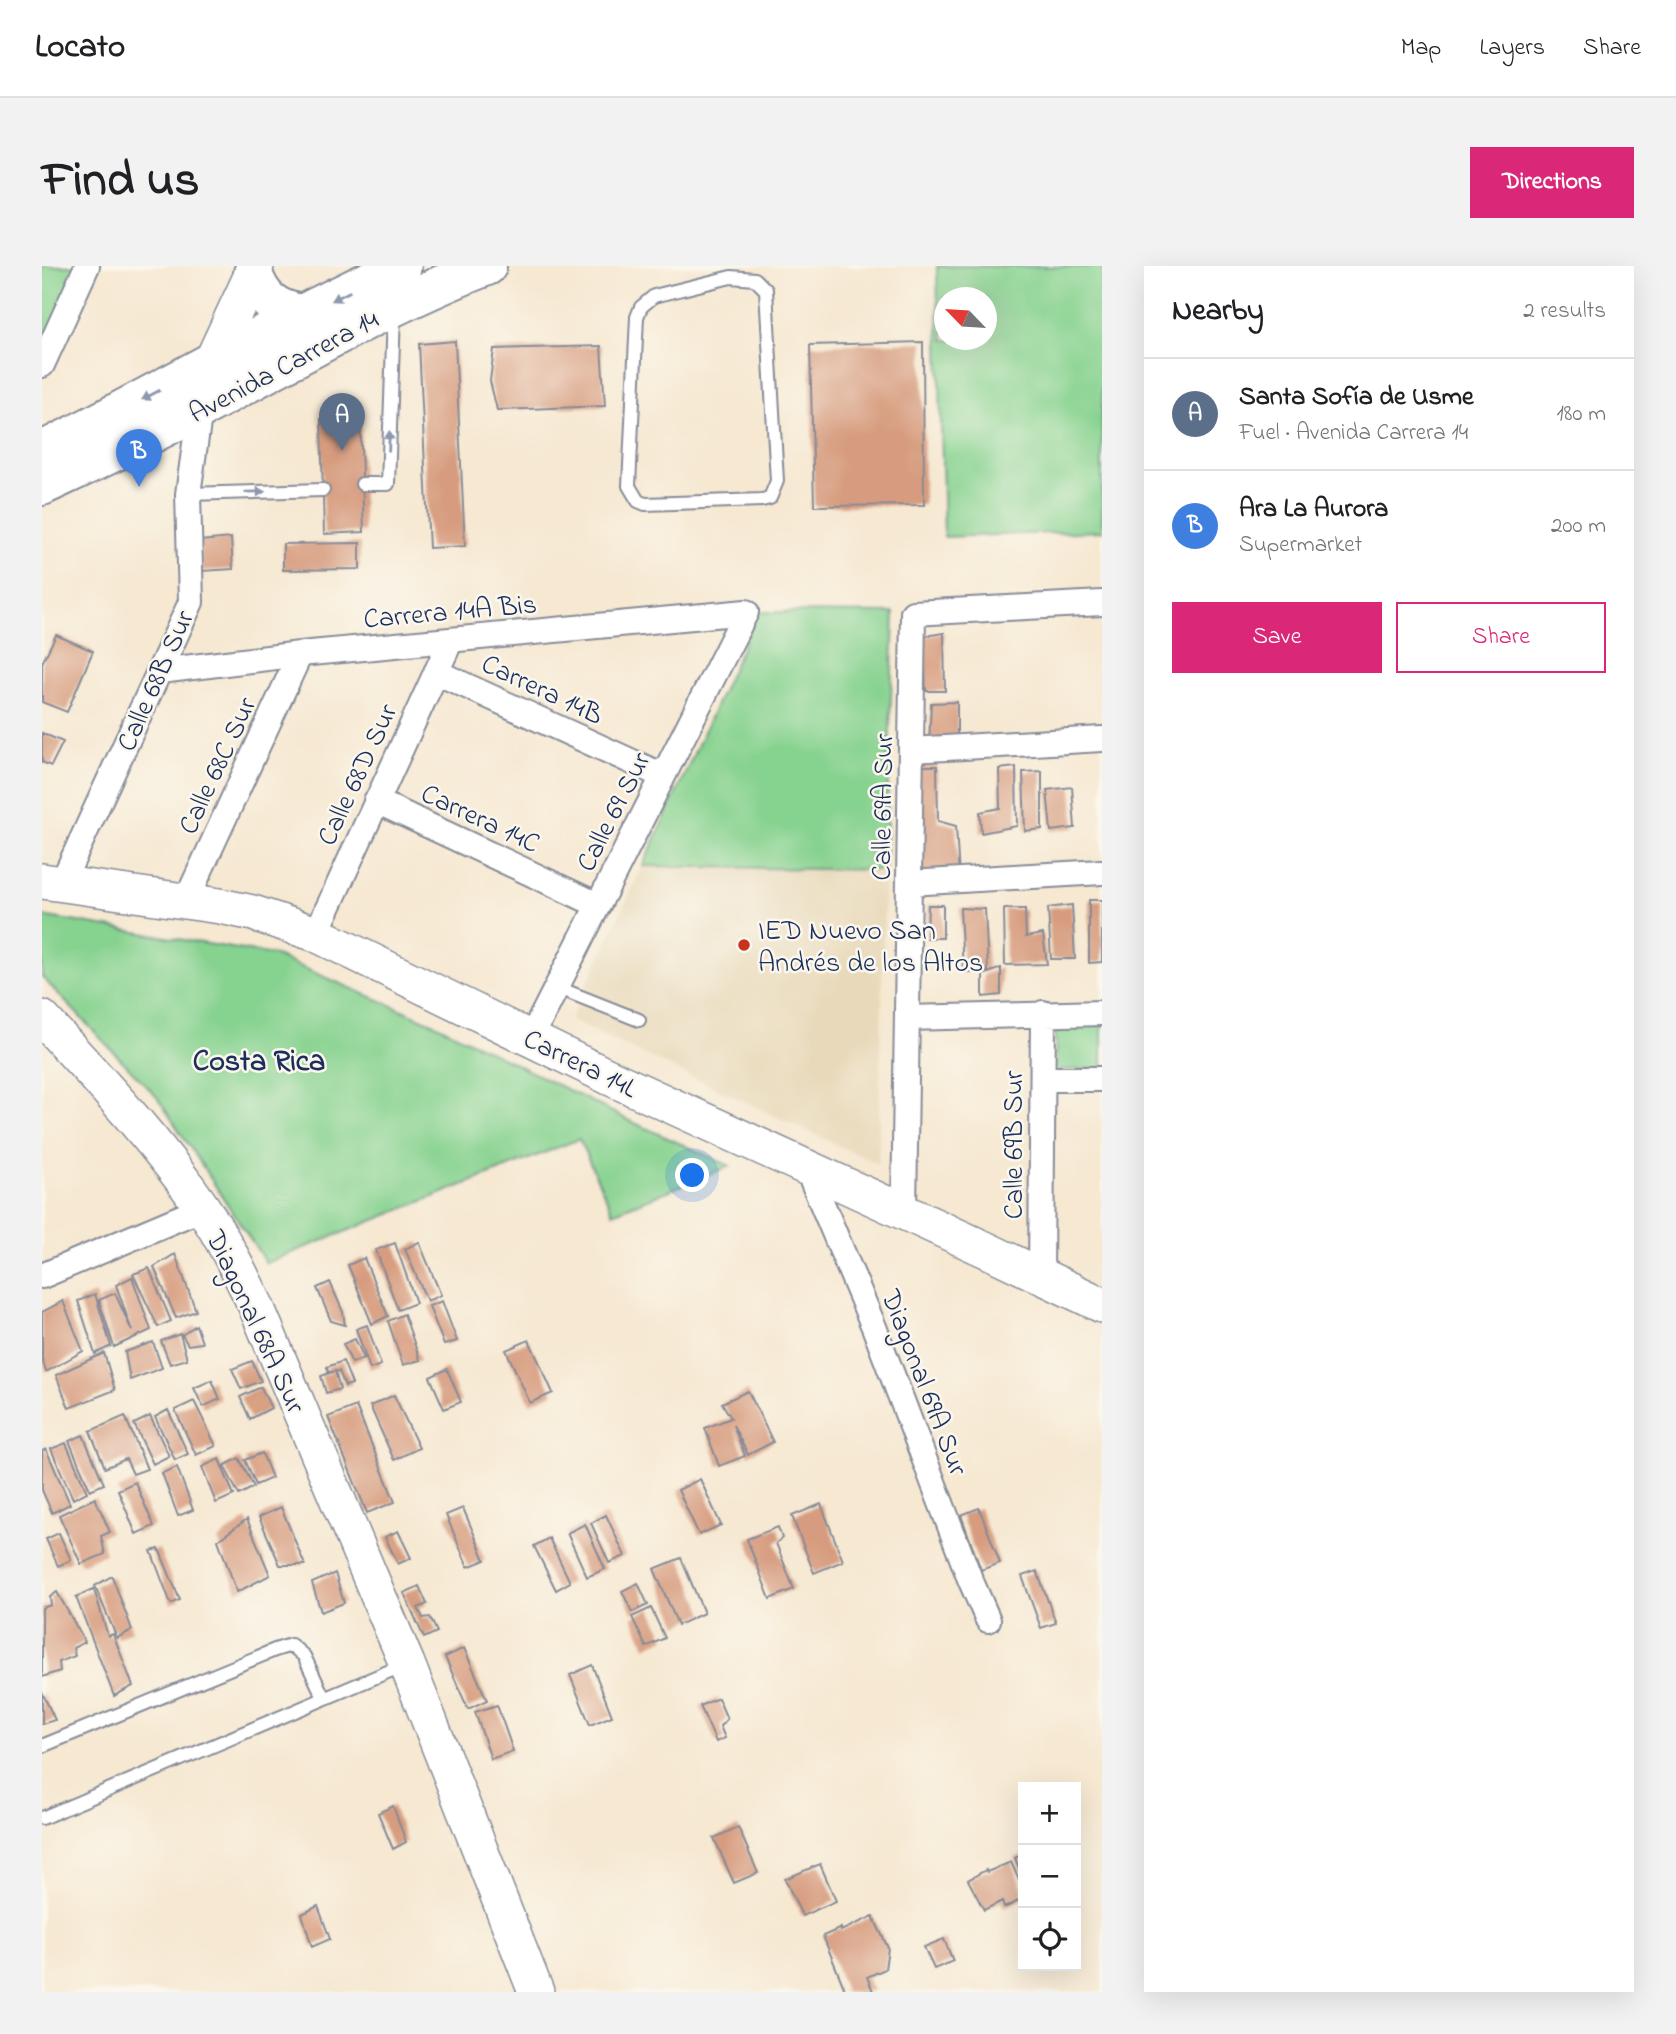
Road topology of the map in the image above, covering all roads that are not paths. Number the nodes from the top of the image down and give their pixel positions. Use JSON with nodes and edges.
{"nodes":[{"id":1,"x":87,"y":266,"type":"edge"},
{"id":2,"x":402,"y":266,"type":"edge"},
{"id":3,"x":487,"y":266,"type":"edge"},
{"id":4,"x":254,"y":270,"type":"edge"},
{"id":5,"x":732,"y":271,"type":"edge"},
{"id":6,"x":394,"y":306,"type":"junction"},
{"id":7,"x":303,"y":314,"type":"junction"},
{"id":8,"x":211,"y":363,"type":"junction"},
{"id":9,"x":42,"y":365,"type":"edge"},
{"id":10,"x":200,"y":409,"type":"junction"},
{"id":11,"x":42,"y":451,"type":"edge"},
{"id":12,"x":362,"y":484,"type":"dead end"},
{"id":13,"x":42,"y":486,"type":"edge"},
{"id":14,"x":323,"y":490,"type":"dead end"},
{"id":15,"x":188,"y":494,"type":"junction"},
{"id":16,"x":1102,"y":603,"type":"edge"},
{"id":17,"x":746,"y":612,"type":"joint"},
{"id":18,"x":451,"y":640,"type":"junction"},
{"id":19,"x":300,"y":654,"type":"junction"},
{"id":20,"x":160,"y":671,"type":"junction"},
{"id":21,"x":436,"y":672,"type":"junction"},
{"id":22,"x":1102,"y":739,"type":"edge"},
{"id":23,"x":911,"y":751,"type":"junction"},
{"id":24,"x":663,"y":776,"type":"junction"},
{"id":25,"x":376,"y":801,"type":"junction"},
{"id":26,"x":1102,"y":872,"type":"edge"},
{"id":27,"x":51,"y":883,"type":"edge"},
{"id":28,"x":909,"y":883,"type":"junction"},
{"id":29,"x":186,"y":901,"type":"junction"},
{"id":30,"x":598,"y":905,"type":"junction"},
{"id":31,"x":316,"y":933,"type":"junction"},
{"id":32,"x":556,"y":987,"type":"junction"},
{"id":33,"x":1043,"y":1013,"type":"junction"},
{"id":34,"x":1102,"y":1013,"type":"edge"},
{"id":35,"x":42,"y":1018,"type":"edge"},
{"id":36,"x":907,"y":1018,"type":"junction"},
{"id":37,"x":639,"y":1020,"type":"dead end"},
{"id":38,"x":531,"y":1038,"type":"junction"},
{"id":39,"x":1042,"y":1079,"type":"junction"},
{"id":40,"x":1102,"y":1079,"type":"edge"},
{"id":41,"x":807,"y":1168,"type":"junction"},
{"id":42,"x":203,"y":1208,"type":"junction"},
{"id":43,"x":904,"y":1212,"type":"junction"},
{"id":44,"x":42,"y":1276,"type":"edge"},
{"id":45,"x":1041,"y":1276,"type":"junction"},
{"id":46,"x":1102,"y":1305,"type":"edge"},
{"id":47,"x":988,"y":1619,"type":"dead end"},
{"id":48,"x":407,"y":1664,"type":"junction"},
{"id":49,"x":324,"y":1698,"type":"junction"},
{"id":50,"x":42,"y":1746,"type":"edge"},
{"id":51,"x":42,"y":1818,"type":"edge"},
{"id":52,"x":536,"y":1992,"type":"edge"}],
"edges":[{"from":1,"to":9,"type":"street"},
{"from":2,"to":7,"type":"main road","name":"Avenida Carrera 14","one_way":true},
{"from":3,"to":6,"type":"main road","name":"Avenida Carrera 14"},
{"from":4,"to":7,"type":"main road"},
{"from":4,"to":8,"type":"street","name":"Calle 68B Sur"},
{"from":5,"to":5,"type":"lane"},
{"from":6,"to":10,"type":"main road","name":"Avenida Carrera 14"},
{"from":12,"to":6,"type":"lane","one_way":true},
{"from":7,"to":8,"type":"main road","name":"Avenida Carrera 14"},
{"from":8,"to":10,"type":"street","name":"Calle 68B Sur"},
{"from":8,"to":11,"type":"main road","name":"Avenida Carrera 14","one_way":true},
{"from":10,"to":13,"type":"main road","name":"Avenida Carrera 14"},
{"from":10,"to":15,"type":"street","name":"Calle 68B Sur"},
{"from":15,"to":14,"type":"lane","one_way":true},
{"from":15,"to":20,"type":"street","name":"Calle 68B Sur"},
{"from":16,"to":23,"type":"street","name":"Calle 69A Sur"},
{"from":17,"to":18,"type":"street","name":"Carrera 14A Bis"},
{"from":17,"to":24,"type":"street","name":"Calle 69 Sur"},
{"from":18,"to":19,"type":"street","name":"Carrera 14A Bis"},
{"from":18,"to":21,"type":"street","name":"Calle 68D Sur"},
{"from":19,"to":20,"type":"street","name":"Carrera 14A Bis"},
{"from":19,"to":29,"type":"street","name":"Calle 68C Sur"},
{"from":20,"to":27,"type":"street","name":"Calle 68B Sur"},
{"from":21,"to":24,"type":"street","name":"Carrera 14B"},
{"from":21,"to":25,"type":"street","name":"Calle 68D Sur"},
{"from":22,"to":23,"type":"street"},
{"from":23,"to":28,"type":"street","name":"Calle 69A Sur"},
{"from":24,"to":30,"type":"street","name":"Calle 69 Sur"},
{"from":25,"to":30,"type":"street","name":"Carrera 14C"},
{"from":25,"to":31,"type":"street","name":"Calle 68D Sur"},
{"from":26,"to":28,"type":"street"},
{"from":27,"to":29,"type":"street","name":"Carrera 14L"},
{"from":28,"to":36,"type":"street","name":"Calle 69A Sur"},
{"from":29,"to":31,"type":"street","name":"Carrera 14L"},
{"from":30,"to":32,"type":"street","name":"Calle 69 Sur"},
{"from":31,"to":38,"type":"street","name":"Carrera 14L"},
{"from":32,"to":37,"type":"lane"},
{"from":32,"to":38,"type":"street","name":"Calle 69 Sur"},
{"from":33,"to":34,"type":"street"},
{"from":33,"to":36,"type":"street"},
{"from":33,"to":39,"type":"street","name":"Calle 69B Sur"},
{"from":35,"to":42,"type":"street","name":"Diagonal 68A Sur"},
{"from":36,"to":43,"type":"street","name":"Calle 69A Sur"},
{"from":38,"to":41,"type":"street","name":"Carrera 14L"},
{"from":39,"to":40,"type":"street"},
{"from":39,"to":45,"type":"street","name":"Calle 69B Sur"},
{"from":41,"to":43,"type":"street","name":"Carrera 14L"},
{"from":41,"to":47,"type":"street","name":"Diagonal 69A Sur"},
{"from":42,"to":44,"type":"street"},
{"from":42,"to":48,"type":"street","name":"Diagonal 68A Sur"},
{"from":43,"to":45,"type":"street","name":"Carrera 14L"},
{"from":45,"to":46,"type":"street","name":"Carrera 14L"},
{"from":48,"to":49,"type":"lane"},
{"from":48,"to":52,"type":"street","name":"Diagonal 68A Sur"},
{"from":49,"to":50,"type":"lane"},
{"from":49,"to":51,"type":"lane"}]}
